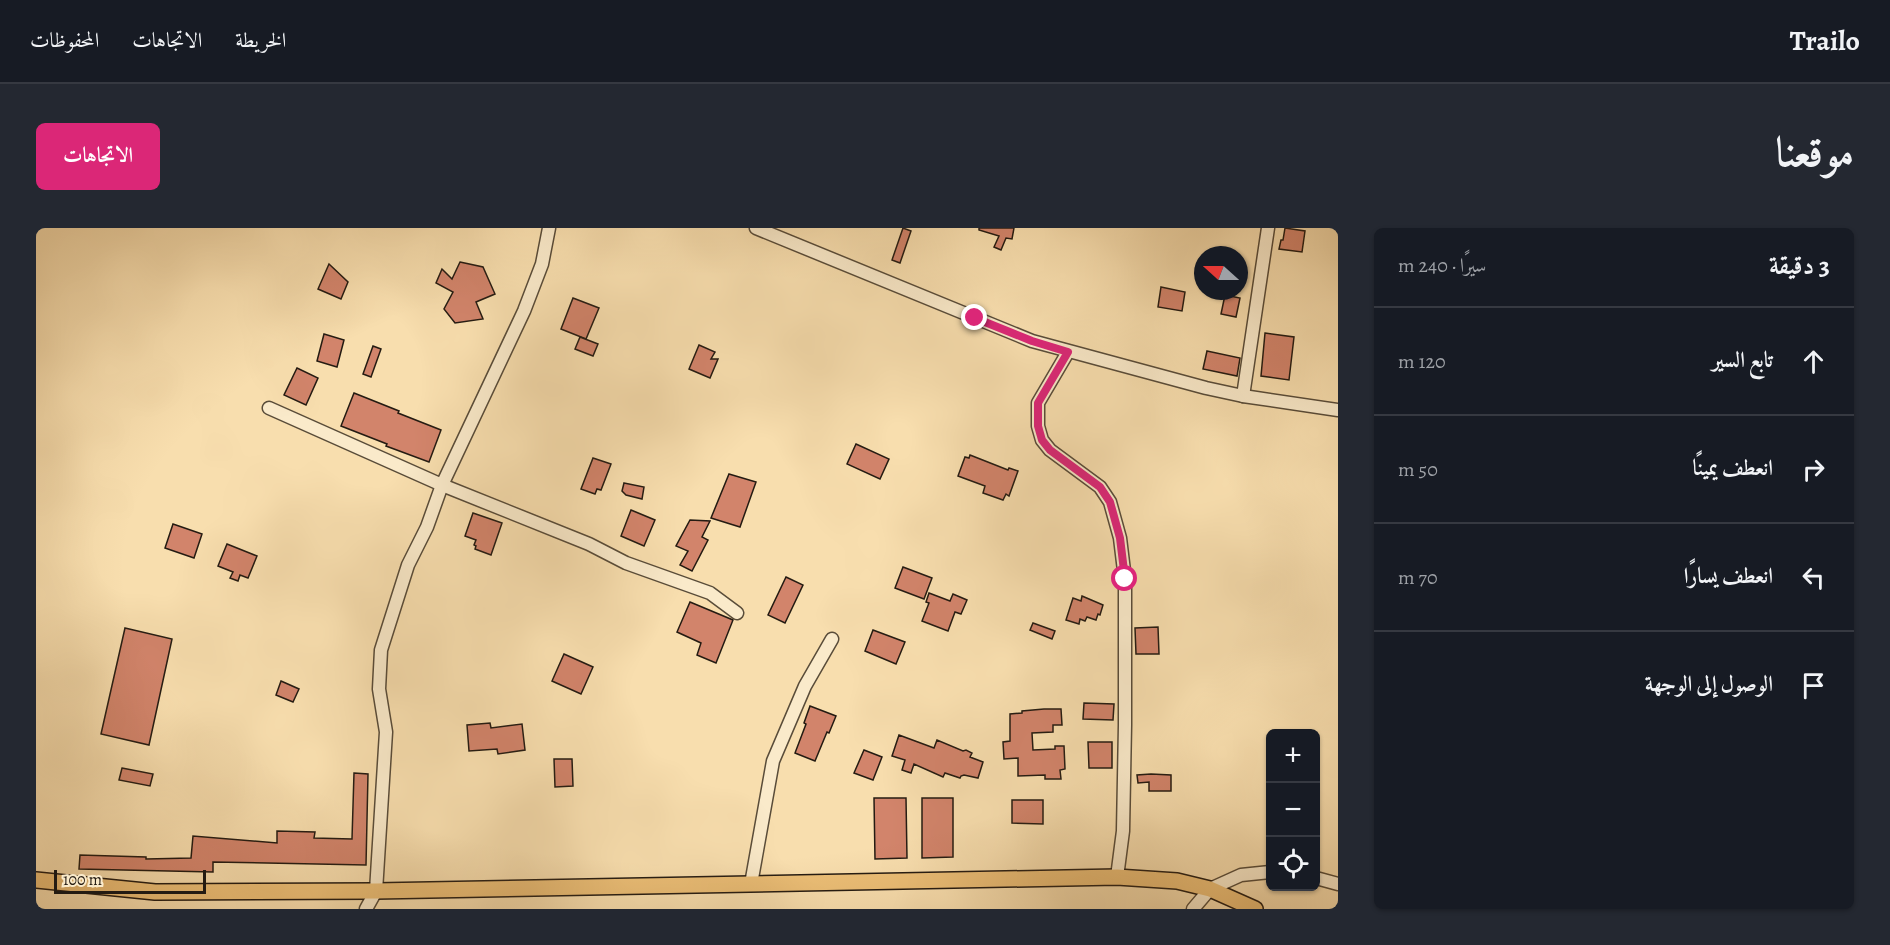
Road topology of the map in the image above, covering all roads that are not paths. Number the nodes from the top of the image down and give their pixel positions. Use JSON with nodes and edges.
{"nodes":[{"id":1,"x":549,"y":228,"type":"edge"},
{"id":2,"x":756,"y":228,"type":"edge"},
{"id":3,"x":1268,"y":228,"type":"edge"},
{"id":4,"x":1068,"y":352,"type":"junction"},
{"id":5,"x":1243,"y":396,"type":"junction"},
{"id":6,"x":269,"y":408,"type":"dead end"},
{"id":7,"x":1338,"y":410,"type":"edge"},
{"id":8,"x":442,"y":485,"type":"junction"},
{"id":9,"x":737,"y":613,"type":"dead end"},
{"id":10,"x":832,"y":639,"type":"dead end"},
{"id":11,"x":1266,"y":872,"type":"edge"},
{"id":12,"x":1117,"y":877,"type":"junction"},
{"id":13,"x":1320,"y":879,"type":"edge"},
{"id":14,"x":36,"y":880,"type":"edge"},
{"id":15,"x":751,"y":884,"type":"junction"},
{"id":16,"x":1338,"y":884,"type":"edge"},
{"id":17,"x":1210,"y":889,"type":"junction"},
{"id":18,"x":376,"y":891,"type":"junction"},
{"id":19,"x":366,"y":909,"type":"edge"},
{"id":20,"x":1193,"y":909,"type":"edge"},
{"id":21,"x":1255,"y":909,"type":"edge"}],
"edges":[{"from":1,"to":8,"type":"street"},
{"from":2,"to":4,"type":"street"},
{"from":3,"to":5,"type":"street"},
{"from":4,"to":5,"type":"street"},
{"from":4,"to":12,"type":"street"},
{"from":5,"to":7,"type":"street"},
{"from":6,"to":8,"type":"street"},
{"from":8,"to":9,"type":"street"},
{"from":8,"to":18,"type":"street"},
{"from":10,"to":15,"type":"street"},
{"from":11,"to":17,"type":"street"},
{"from":12,"to":15,"type":"main road"},
{"from":12,"to":17,"type":"main road"},
{"from":13,"to":16,"type":"street"},
{"from":14,"to":18,"type":"main road"},
{"from":15,"to":18,"type":"main road"},
{"from":17,"to":20,"type":"street"},
{"from":17,"to":21,"type":"main road"},
{"from":18,"to":19,"type":"street"}]}
